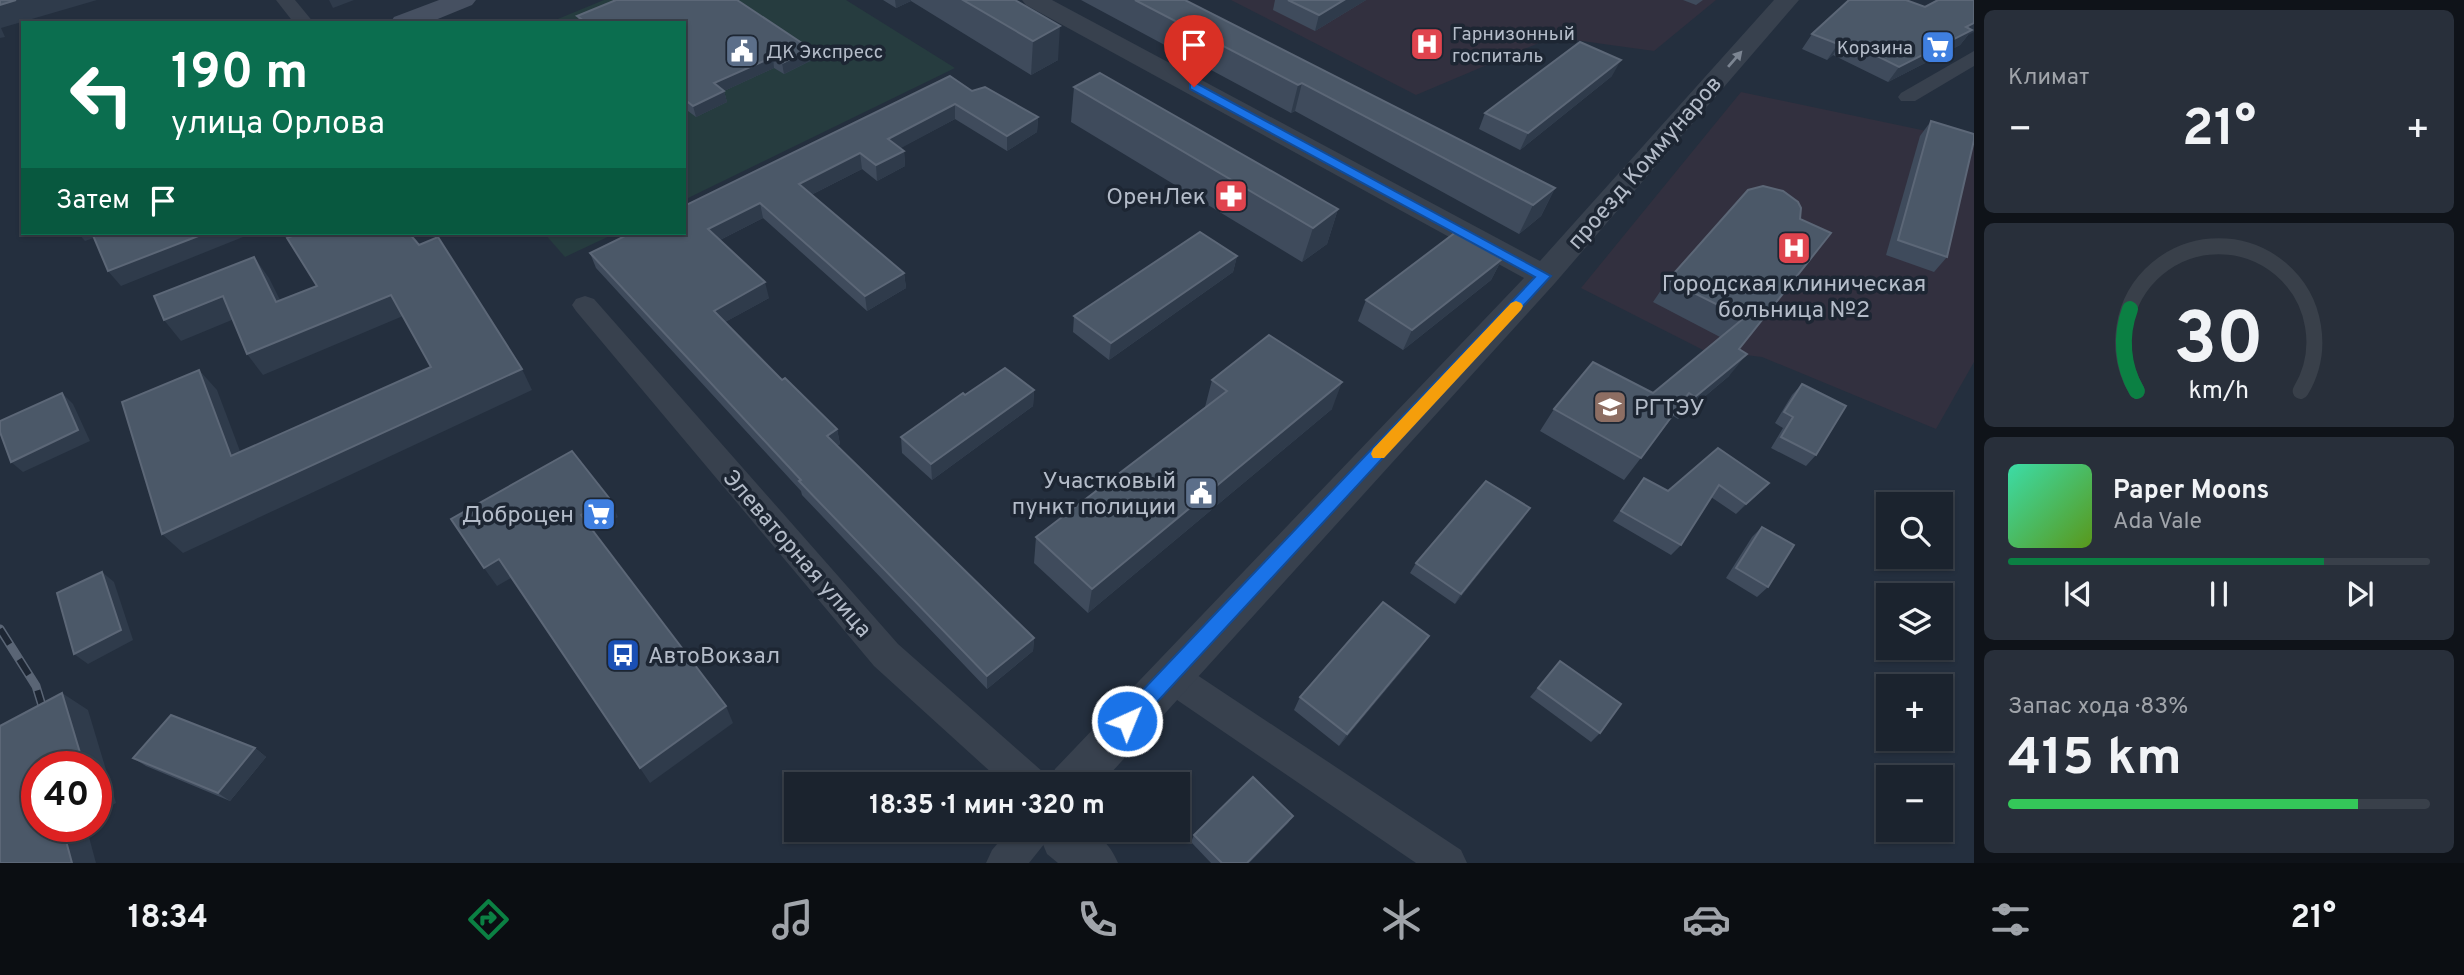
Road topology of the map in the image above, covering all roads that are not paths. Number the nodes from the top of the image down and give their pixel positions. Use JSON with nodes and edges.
{"nodes":[{"id":1,"x":285,"y":0,"type":"edge"},
{"id":2,"x":463,"y":0,"type":"edge"},
{"id":3,"x":1034,"y":0,"type":"edge"},
{"id":4,"x":1787,"y":0,"type":"edge"},
{"id":5,"x":304,"y":21,"type":"edge"},
{"id":6,"x":408,"y":21,"type":"edge"},
{"id":7,"x":1974,"y":57,"type":"edge"},
{"id":8,"x":1908,"y":97,"type":"dead end"},
{"id":9,"x":1544,"y":276,"type":"junction"},
{"id":10,"x":585,"y":305,"type":"dead end"},
{"id":11,"x":1170,"y":676,"type":"junction"},
{"id":12,"x":1017,"y":772,"type":"edge"},
{"id":13,"x":1082,"y":772,"type":"edge"},
{"id":14,"x":1062,"y":845,"type":"edge"},
{"id":15,"x":1005,"y":863,"type":"edge"},
{"id":16,"x":1448,"y":863,"type":"edge"}],
"edges":[{"from":1,"to":5,"type":"street"},
{"from":2,"to":6,"type":"main road"},
{"from":3,"to":9,"type":"street"},
{"from":9,"to":4,"type":"street","name":"проезд Коммунаров","one_way":true},
{"from":7,"to":8,"type":"street"},
{"from":9,"to":11,"type":"street","name":"проезд Коммунаров"},
{"from":10,"to":12,"type":"street","name":"Элеваторная улица"},
{"from":11,"to":13,"type":"street","name":"проезд Коммунаров"},
{"from":11,"to":16,"type":"street"},
{"from":14,"to":15,"type":"street"}]}
